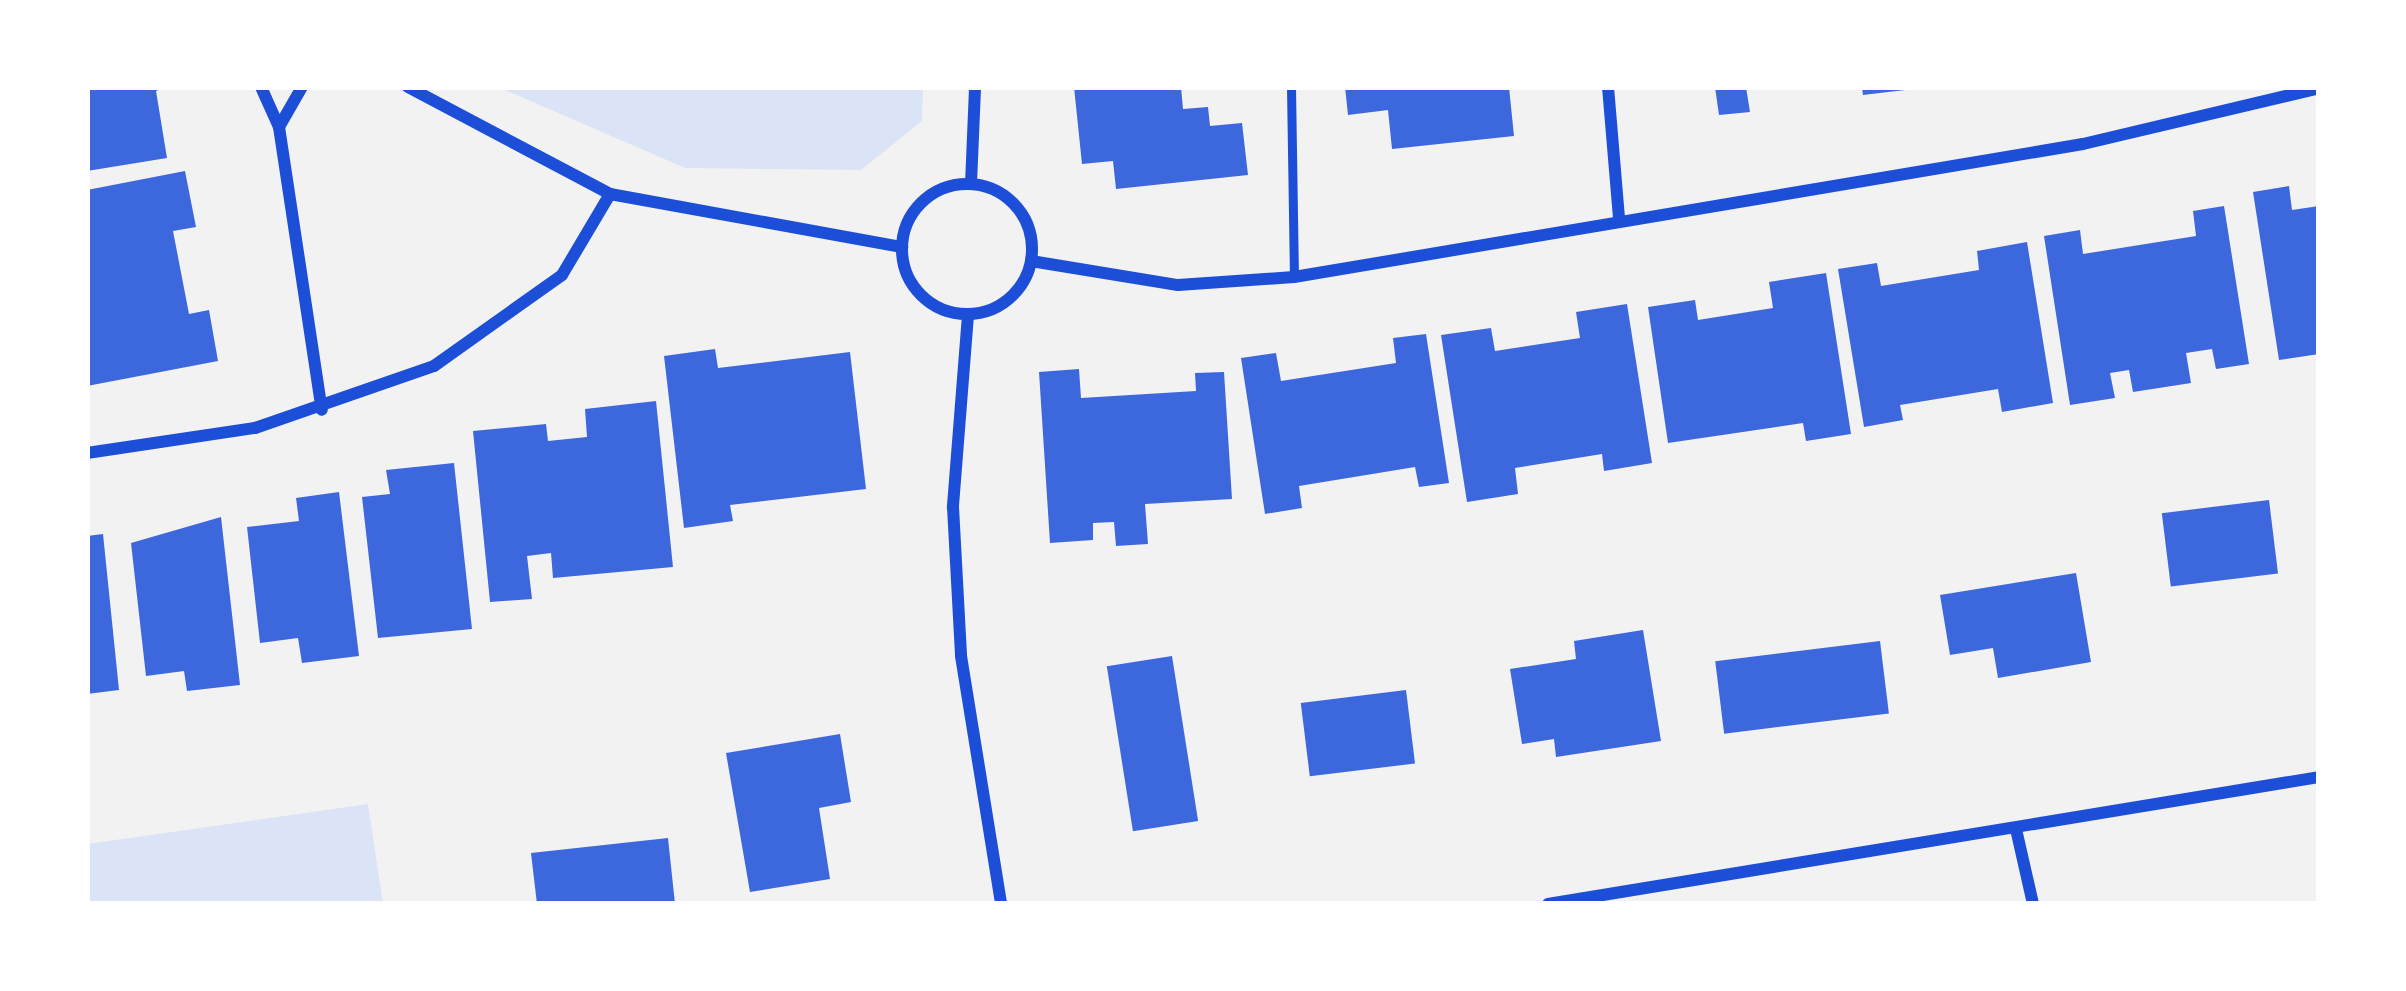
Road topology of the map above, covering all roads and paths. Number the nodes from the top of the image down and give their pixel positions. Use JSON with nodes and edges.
{"nodes":[{"id":1,"x":261,"y":87,"type":"edge"},
{"id":2,"x":302,"y":87,"type":"edge"},
{"id":3,"x":408,"y":87,"type":"edge"},
{"id":4,"x":975,"y":87,"type":"edge"},
{"id":5,"x":1292,"y":87,"type":"edge"},
{"id":6,"x":1608,"y":87,"type":"edge"},
{"id":7,"x":2285,"y":88,"type":"edge"},
{"id":8,"x":2319,"y":88,"type":"edge"},
{"id":9,"x":278,"y":127,"type":"junction"},
{"id":10,"x":971,"y":184,"type":"junction"},
{"id":11,"x":610,"y":194,"type":"junction"},
{"id":12,"x":1619,"y":219,"type":"junction"},
{"id":13,"x":902,"y":247,"type":"junction"},
{"id":14,"x":1031,"y":261,"type":"junction"},
{"id":15,"x":1294,"y":278,"type":"junction"},
{"id":16,"x":968,"y":315,"type":"junction"},
{"id":17,"x":322,"y":410,"type":"junction"},
{"id":18,"x":87,"y":453,"type":"edge"},
{"id":19,"x":2319,"y":777,"type":"edge"},
{"id":20,"x":2016,"y":829,"type":"junction"},
{"id":21,"x":1001,"y":904,"type":"edge"},
{"id":22,"x":1548,"y":904,"type":"edge"},
{"id":23,"x":2033,"y":904,"type":"edge"}],
"edges":[{"from":1,"to":9,"type":"street"},
{"from":2,"to":9,"type":"street"},
{"from":3,"to":11,"type":"street"},
{"from":4,"to":10,"type":"street"},
{"from":5,"to":15,"type":"lane"},
{"from":6,"to":12,"type":"street"},
{"from":7,"to":8,"type":"street"},
{"from":7,"to":12,"type":"street"},
{"from":9,"to":17,"type":"street"},
{"from":10,"to":13,"type":"street"},
{"from":10,"to":14,"type":"street"},
{"from":11,"to":13,"type":"street"},
{"from":11,"to":17,"type":"street"},
{"from":12,"to":15,"type":"street"},
{"from":13,"to":16,"type":"street"},
{"from":14,"to":15,"type":"street"},
{"from":14,"to":16,"type":"street"},
{"from":16,"to":21,"type":"street"},
{"from":17,"to":18,"type":"street"},
{"from":19,"to":20,"type":"street"},
{"from":20,"to":22,"type":"street"},
{"from":20,"to":23,"type":"street"}]}
